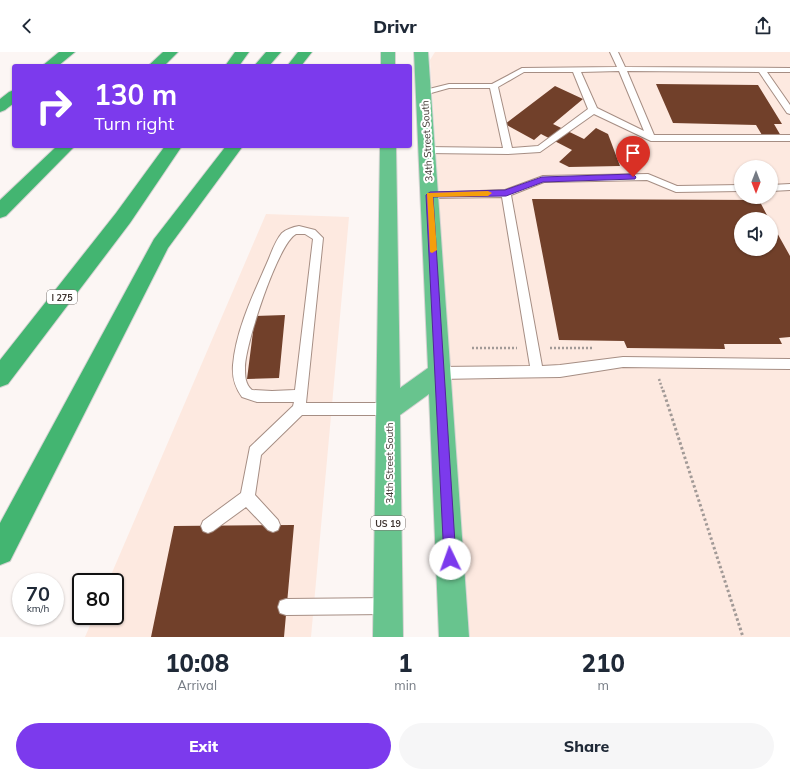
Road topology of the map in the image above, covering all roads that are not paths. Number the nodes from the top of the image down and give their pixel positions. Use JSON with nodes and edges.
{"nodes":[{"id":1,"x":68,"y":52,"type":"edge"},
{"id":2,"x":154,"y":52,"type":"edge"},
{"id":3,"x":171,"y":52,"type":"edge"},
{"id":4,"x":242,"y":52,"type":"edge"},
{"id":5,"x":274,"y":52,"type":"edge"},
{"id":6,"x":388,"y":52,"type":"edge"},
{"id":7,"x":614,"y":52,"type":"edge"},
{"id":8,"x":424,"y":55,"type":"edge"},
{"id":9,"x":51,"y":64,"type":"edge"},
{"id":10,"x":146,"y":64,"type":"edge"},
{"id":11,"x":157,"y":64,"type":"edge"},
{"id":12,"x":233,"y":64,"type":"edge"},
{"id":13,"x":263,"y":64,"type":"edge"},
{"id":14,"x":388,"y":64,"type":"edge"},
{"id":15,"x":622,"y":69,"type":"junction"},
{"id":16,"x":576,"y":70,"type":"junction"},
{"id":17,"x":761,"y":70,"type":"junction"},
{"id":18,"x":790,"y":70,"type":"edge"},
{"id":19,"x":494,"y":86,"type":"junction"},
{"id":20,"x":424,"y":92,"type":"junction"},
{"id":21,"x":12,"y":97,"type":"edge"},
{"id":22,"x":0,"y":107,"type":"edge"},
{"id":23,"x":593,"y":110,"type":"junction"},
{"id":24,"x":790,"y":111,"type":"edge"},
{"id":25,"x":651,"y":138,"type":"junction"},
{"id":26,"x":790,"y":138,"type":"edge"},
{"id":27,"x":65,"y":148,"type":"edge"},
{"id":28,"x":173,"y":148,"type":"edge"},
{"id":29,"x":186,"y":148,"type":"edge"},
{"id":30,"x":233,"y":148,"type":"edge"},
{"id":31,"x":388,"y":148,"type":"edge"},
{"id":32,"x":427,"y":150,"type":"junction"},
{"id":33,"x":508,"y":151,"type":"junction"},
{"id":34,"x":790,"y":187,"type":"edge"},
{"id":35,"x":734,"y":188,"type":"edge"},
{"id":36,"x":778,"y":188,"type":"edge"},
{"id":37,"x":506,"y":193,"type":"junction"},
{"id":38,"x":430,"y":195,"type":"junction"},
{"id":39,"x":0,"y":211,"type":"edge"},
{"id":40,"x":123,"y":218,"type":"junction"},
{"id":41,"x":790,"y":364,"type":"edge"},
{"id":42,"x":537,"y":371,"type":"junction"},
{"id":43,"x":439,"y":373,"type":"junction"},
{"id":44,"x":0,"y":377,"type":"edge"},
{"id":45,"x":300,"y":402,"type":"junction"},
{"id":46,"x":389,"y":409,"type":"junction"},
{"id":47,"x":248,"y":497,"type":"junction"},
{"id":48,"x":273,"y":525,"type":"dead end"},
{"id":49,"x":208,"y":526,"type":"dead end"},
{"id":50,"x":0,"y":551,"type":"edge"},
{"id":51,"x":388,"y":606,"type":"junction"},
{"id":52,"x":286,"y":607,"type":"dead end"},
{"id":53,"x":388,"y":637,"type":"edge"},
{"id":54,"x":454,"y":637,"type":"edge"}],
"edges":[{"from":1,"to":9,"type":"highway"},
{"from":2,"to":10,"type":"highway"},
{"from":3,"to":11,"type":"highway"},
{"from":4,"to":12,"type":"highway"},
{"from":5,"to":13,"type":"highway"},
{"from":6,"to":14,"type":"highway"},
{"from":7,"to":15,"type":"lane"},
{"from":8,"to":20,"type":"highway","name":"34th Street South"},
{"from":15,"to":16,"type":"lane"},
{"from":15,"to":17,"type":"lane"},
{"from":15,"to":25,"type":"lane"},
{"from":16,"to":19,"type":"lane"},
{"from":16,"to":23,"type":"lane"},
{"from":17,"to":18,"type":"lane"},
{"from":17,"to":24,"type":"lane"},
{"from":19,"to":20,"type":"lane"},
{"from":19,"to":33,"type":"lane"},
{"from":20,"to":32,"type":"highway","name":"34th Street South"},
{"from":21,"to":22,"type":"highway"},
{"from":23,"to":25,"type":"lane"},
{"from":23,"to":33,"type":"lane"},
{"from":25,"to":26,"type":"lane"},
{"from":27,"to":39,"type":"highway"},
{"from":28,"to":40,"type":"highway","number":"I 275"},
{"from":29,"to":40,"type":"highway"},
{"from":30,"to":50,"type":"highway"},
{"from":31,"to":46,"type":"highway","name":"34th Street South","number":"US 19"},
{"from":32,"to":33,"type":"lane"},
{"from":32,"to":38,"type":"highway","name":"34th Street South"},
{"from":34,"to":36,"type":"lane"},
{"from":35,"to":37,"type":"lane"},
{"from":37,"to":38,"type":"lane"},
{"from":37,"to":42,"type":"lane"},
{"from":38,"to":43,"type":"highway","name":"34th Street South"},
{"from":40,"to":44,"type":"highway","number":"I 275"},
{"from":41,"to":42,"type":"lane"},
{"from":42,"to":43,"type":"lane"},
{"from":43,"to":46,"type":"highway"},
{"from":43,"to":54,"type":"highway","name":"34th Street South"},
{"from":45,"to":45,"type":"lane"},
{"from":45,"to":46,"type":"lane"},
{"from":45,"to":47,"type":"lane"},
{"from":46,"to":51,"type":"highway","name":"34th Street South","number":"US 19"},
{"from":47,"to":48,"type":"lane"},
{"from":47,"to":49,"type":"lane"},
{"from":51,"to":52,"type":"lane"},
{"from":51,"to":53,"type":"highway","name":"34th Street South","number":"US 19"}]}
